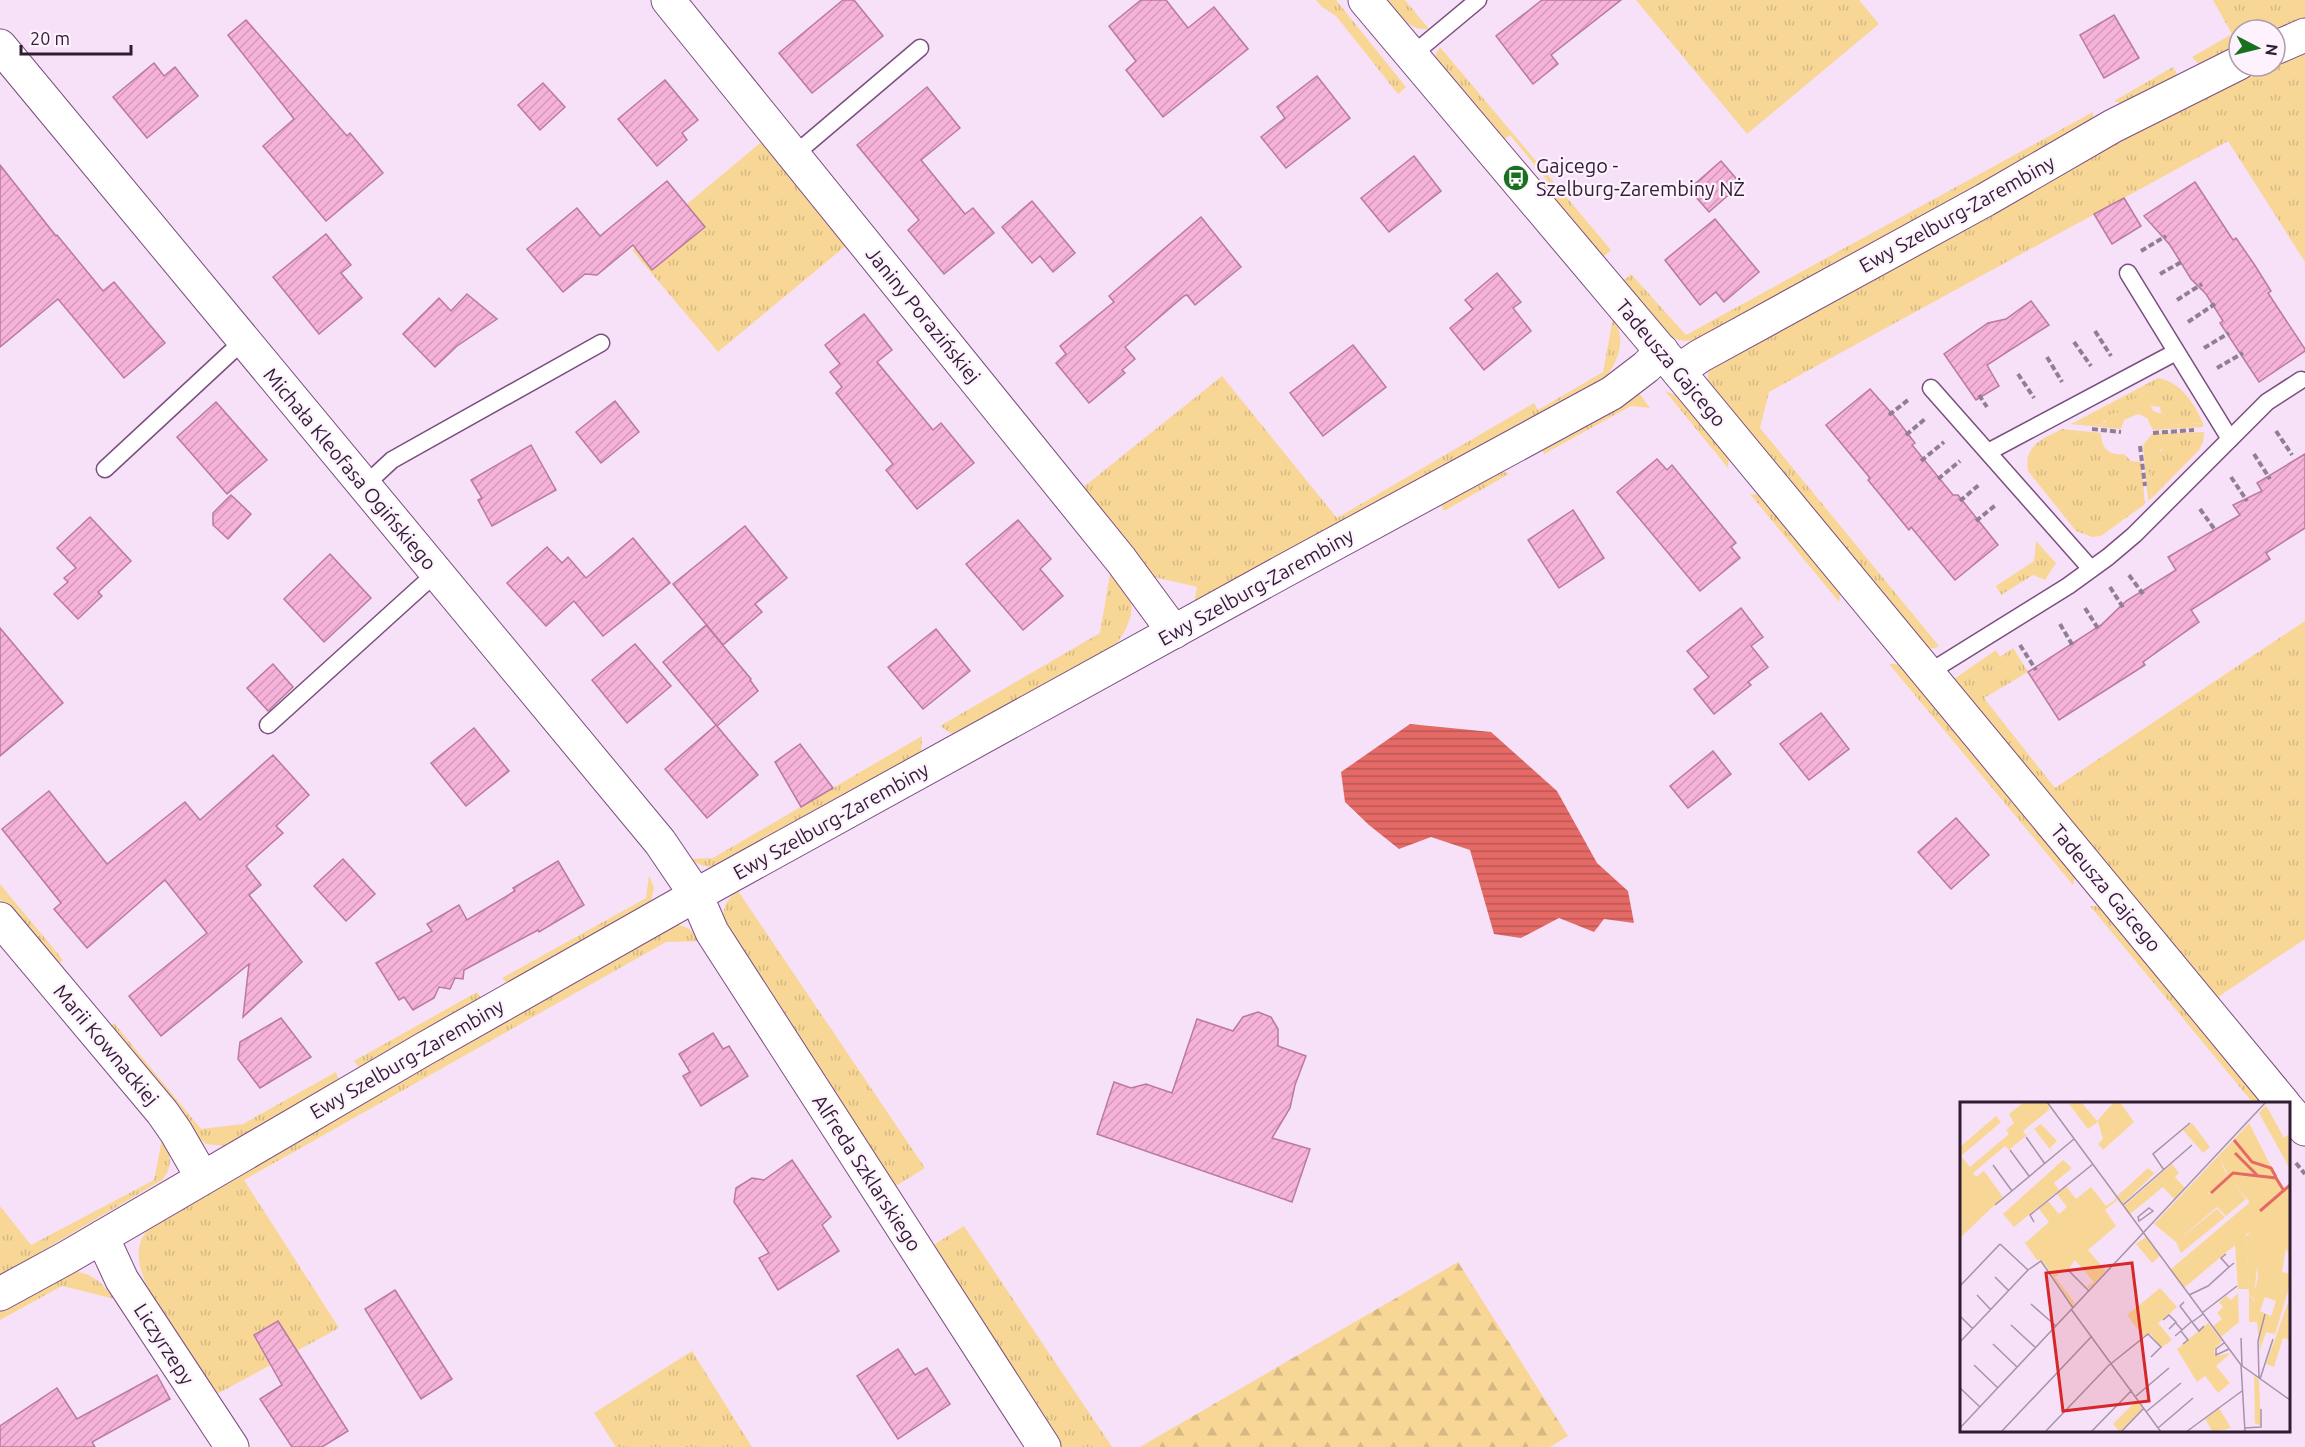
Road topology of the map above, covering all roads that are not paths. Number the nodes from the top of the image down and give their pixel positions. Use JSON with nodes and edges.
{"nodes":[{"id":1,"x":668,"y":0,"type":"edge"},
{"id":2,"x":1365,"y":0,"type":"edge"},
{"id":3,"x":1478,"y":0,"type":"edge"},
{"id":4,"x":2305,"y":35,"type":"edge"},
{"id":5,"x":2287,"y":43,"type":"edge"},
{"id":6,"x":0,"y":46,"type":"edge"},
{"id":7,"x":920,"y":48,"type":"dead end"},
{"id":8,"x":1412,"y":55,"type":"junction"},
{"id":9,"x":2227,"y":69,"type":"edge"},
{"id":10,"x":794,"y":155,"type":"junction"},
{"id":11,"x":2128,"y":273,"type":"dead end"},
{"id":12,"x":243,"y":341,"type":"junction"},
{"id":13,"x":601,"y":343,"type":"dead end"},
{"id":14,"x":2176,"y":352,"type":"junction"},
{"id":15,"x":1670,"y":361,"type":"junction"},
{"id":16,"x":2301,"y":380,"type":"dead end"},
{"id":17,"x":1931,"y":388,"type":"dead end"},
{"id":18,"x":2226,"y":434,"type":"junction"},
{"id":19,"x":1988,"y":452,"type":"junction"},
{"id":20,"x":105,"y":469,"type":"dead end"},
{"id":21,"x":364,"y":486,"type":"junction"},
{"id":22,"x":2091,"y":569,"type":"junction"},
{"id":23,"x":436,"y":573,"type":"junction"},
{"id":24,"x":1174,"y":632,"type":"junction"},
{"id":25,"x":1928,"y":674,"type":"junction"},
{"id":26,"x":268,"y":725,"type":"dead end"},
{"id":27,"x":696,"y":895,"type":"junction"},
{"id":28,"x":0,"y":919,"type":"edge"},
{"id":29,"x":2282,"y":1102,"type":"edge"},
{"id":30,"x":2290,"y":1110,"type":"edge"},
{"id":31,"x":2305,"y":1129,"type":"edge"},
{"id":32,"x":202,"y":1177,"type":"junction"},
{"id":33,"x":102,"y":1237,"type":"junction"},
{"id":34,"x":0,"y":1294,"type":"edge"},
{"id":35,"x":232,"y":1447,"type":"edge"},
{"id":36,"x":1044,"y":1447,"type":"edge"}],
"edges":[{"from":1,"to":10,"type":"street","name":"Janiny Porazińskiej"},
{"from":2,"to":8,"type":"street","name":"Tadeusza Gajcego"},
{"from":3,"to":8,"type":"lane"},
{"from":4,"to":5,"type":"street"},
{"from":6,"to":12,"type":"street","name":"Michała Kleofasa Ogińskiego"},
{"from":7,"to":10,"type":"lane"},
{"from":8,"to":15,"type":"street","name":"Tadeusza Gajcego"},
{"from":9,"to":15,"type":"street","name":"Ewy Szelburg-Zarembiny"},
{"from":10,"to":24,"type":"street","name":"Janiny Porazińskiej"},
{"from":11,"to":14,"type":"lane"},
{"from":12,"to":20,"type":"lane"},
{"from":12,"to":21,"type":"street","name":"Michała Kleofasa Ogińskiego"},
{"from":13,"to":21,"type":"lane"},
{"from":14,"to":18,"type":"lane"},
{"from":14,"to":19,"type":"lane"},
{"from":15,"to":24,"type":"street","name":"Ewy Szelburg-Zarembiny"},
{"from":15,"to":25,"type":"street","name":"Tadeusza Gajcego"},
{"from":16,"to":18,"type":"lane"},
{"from":17,"to":19,"type":"lane"},
{"from":18,"to":22,"type":"lane"},
{"from":19,"to":22,"type":"lane"},
{"from":21,"to":23,"type":"street","name":"Michała Kleofasa Ogińskiego"},
{"from":22,"to":25,"type":"lane"},
{"from":23,"to":26,"type":"lane"},
{"from":23,"to":27,"type":"street","name":"Michała Kleofasa Ogińskiego"},
{"from":24,"to":27,"type":"street","name":"Ewy Szelburg-Zarembiny"},
{"from":25,"to":29,"type":"street","name":"Tadeusza Gajcego"},
{"from":27,"to":32,"type":"street","name":"Ewy Szelburg-Zarembiny"},
{"from":27,"to":36,"type":"street","name":"Alfreda Szklarskiego"},
{"from":28,"to":32,"type":"street","name":"Marii Kownackiej"},
{"from":30,"to":31,"type":"street"},
{"from":32,"to":33,"type":"street","name":"Ewy Szelburg-Zarembiny"},
{"from":33,"to":34,"type":"street","name":"Ewy Szelburg-Zarembiny"},
{"from":33,"to":35,"type":"street","name":"Liczyrzepy"}]}
